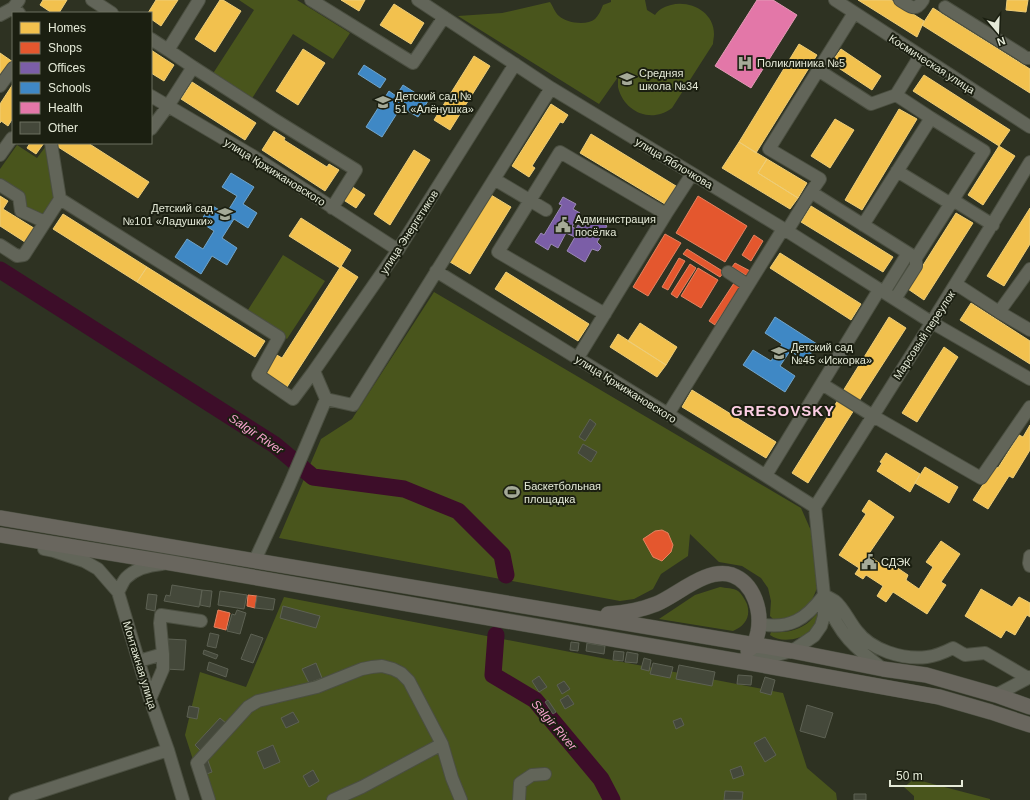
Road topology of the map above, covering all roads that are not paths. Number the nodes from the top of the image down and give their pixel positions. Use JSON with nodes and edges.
{"nodes":[{"id":1,"x":92,"y":0,"type":"edge"},
{"id":2,"x":199,"y":0,"type":"edge"},
{"id":3,"x":311,"y":0,"type":"edge"},
{"id":4,"x":835,"y":0,"type":"edge"},
{"id":5,"x":900,"y":0,"type":"edge"},
{"id":6,"x":923,"y":0,"type":"edge"},
{"id":7,"x":424,"y":2,"type":"edge"},
{"id":8,"x":945,"y":6,"type":"dead end"},
{"id":9,"x":17,"y":7,"type":"edge"},
{"id":10,"x":110,"y":12,"type":"edge"},
{"id":11,"x":854,"y":13,"type":"junction"},
{"id":12,"x":0,"y":15,"type":"edge"},
{"id":13,"x":444,"y":17,"type":"junction"},
{"id":14,"x":152,"y":40,"type":"edge"},
{"id":15,"x":168,"y":50,"type":"junction"},
{"id":16,"x":920,"y":56,"type":"junction"},
{"id":17,"x":1030,"y":58,"type":"edge"},
{"id":18,"x":515,"y":64,"type":"junction"},
{"id":19,"x":193,"y":67,"type":"junction"},
{"id":20,"x":12,"y":69,"type":"edge"},
{"id":21,"x":818,"y":70,"type":"junction"},
{"id":22,"x":0,"y":86,"type":"edge"},
{"id":23,"x":551,"y":88,"type":"junction"},
{"id":24,"x":896,"y":95,"type":"junction"},
{"id":25,"x":152,"y":97,"type":"edge"},
{"id":26,"x":168,"y":106,"type":"junction"},
{"id":27,"x":931,"y":118,"type":"junction"},
{"id":28,"x":1030,"y":127,"type":"edge"},
{"id":29,"x":152,"y":128,"type":"edge"},
{"id":30,"x":12,"y":138,"type":"edge"},
{"id":31,"x":51,"y":144,"type":"edge"},
{"id":32,"x":0,"y":155,"type":"edge"},
{"id":33,"x":1030,"y":162,"type":"edge"},
{"id":34,"x":897,"y":171,"type":"junction"},
{"id":35,"x":692,"y":174,"type":"junction"},
{"id":36,"x":494,"y":179,"type":"junction"},
{"id":37,"x":0,"y":185,"type":"edge"},
{"id":38,"x":811,"y":192,"type":"junction"},
{"id":39,"x":60,"y":198,"type":"junction"},
{"id":40,"x":530,"y":201,"type":"junction"},
{"id":41,"x":952,"y":202,"type":"junction"},
{"id":42,"x":332,"y":208,"type":"junction"},
{"id":43,"x":546,"y":210,"type":"dead end"},
{"id":44,"x":666,"y":214,"type":"junction"},
{"id":45,"x":45,"y":222,"type":"junction"},
{"id":46,"x":992,"y":224,"type":"junction"},
{"id":47,"x":863,"y":225,"type":"junction"},
{"id":48,"x":785,"y":230,"type":"junction"},
{"id":49,"x":0,"y":245,"type":"edge"},
{"id":50,"x":398,"y":250,"type":"junction"},
{"id":51,"x":912,"y":255,"type":"junction"},
{"id":52,"x":1030,"y":269,"type":"edge"},
{"id":53,"x":436,"y":271,"type":"junction"},
{"id":54,"x":728,"y":272,"type":"dead end"},
{"id":55,"x":956,"y":284,"type":"junction"},
{"id":56,"x":748,"y":285,"type":"junction"},
{"id":57,"x":881,"y":291,"type":"junction"},
{"id":58,"x":895,"y":299,"type":"junction"},
{"id":59,"x":999,"y":312,"type":"junction"},
{"id":60,"x":605,"y":314,"type":"junction"},
{"id":61,"x":931,"y":322,"type":"junction"},
{"id":62,"x":1030,"y":330,"type":"edge"},
{"id":63,"x":577,"y":359,"type":"junction"},
{"id":64,"x":314,"y":371,"type":"junction"},
{"id":65,"x":1030,"y":379,"type":"edge"},
{"id":66,"x":822,"y":384,"type":"junction"},
{"id":67,"x":326,"y":399,"type":"junction"},
{"id":68,"x":1030,"y":407,"type":"edge"},
{"id":69,"x":668,"y":414,"type":"junction"},
{"id":70,"x":873,"y":416,"type":"junction"},
{"id":71,"x":766,"y":475,"type":"junction"},
{"id":72,"x":815,"y":507,"type":"junction"},
{"id":73,"x":0,"y":518,"type":"edge"},
{"id":74,"x":0,"y":535,"type":"edge"},
{"id":75,"x":0,"y":542,"type":"edge"},
{"id":76,"x":1030,"y":556,"type":"edge"},
{"id":77,"x":255,"y":560,"type":"junction"},
{"id":78,"x":171,"y":563,"type":"junction"},
{"id":79,"x":1030,"y":566,"type":"edge"},
{"id":80,"x":118,"y":592,"type":"junction"},
{"id":81,"x":824,"y":595,"type":"junction"},
{"id":82,"x":586,"y":615,"type":"junction"},
{"id":83,"x":201,"y":621,"type":"dead end"},
{"id":84,"x":759,"y":624,"type":"junction"},
{"id":85,"x":755,"y":644,"type":"junction"},
{"id":86,"x":652,"y":646,"type":"junction"},
{"id":87,"x":792,"y":651,"type":"junction"},
{"id":88,"x":728,"y":653,"type":"junction"},
{"id":89,"x":163,"y":654,"type":"junction"},
{"id":90,"x":139,"y":661,"type":"junction"},
{"id":91,"x":883,"y":669,"type":"junction"},
{"id":92,"x":1029,"y":678,"type":"edge"},
{"id":93,"x":996,"y":695,"type":"junction"},
{"id":94,"x":150,"y":698,"type":"junction"},
{"id":95,"x":1030,"y":707,"type":"edge"},
{"id":96,"x":1030,"y":725,"type":"edge"},
{"id":97,"x":442,"y":744,"type":"junction"},
{"id":98,"x":168,"y":750,"type":"junction"},
{"id":99,"x":545,"y":774,"type":"dead end"},
{"id":100,"x":15,"y":800,"type":"edge"},
{"id":101,"x":183,"y":800,"type":"edge"},
{"id":102,"x":209,"y":800,"type":"edge"},
{"id":103,"x":333,"y":800,"type":"edge"},
{"id":104,"x":461,"y":800,"type":"edge"},
{"id":105,"x":519,"y":800,"type":"edge"}],
"edges":[{"from":1,"to":10,"type":"street"},
{"from":2,"to":15,"type":"street"},
{"from":3,"to":13,"type":"street"},
{"from":4,"to":11,"type":"street","name":"Космическая улица"},
{"from":5,"to":6,"type":"street"},
{"from":7,"to":13,"type":"street","name":"улица Яблочкова"},
{"from":8,"to":17,"type":"street"},
{"from":9,"to":12,"type":"street"},
{"from":11,"to":16,"type":"street","name":"Космическая улица"},
{"from":11,"to":21,"type":"street"},
{"from":13,"to":18,"type":"street","name":"улица Яблочкова"},
{"from":14,"to":15,"type":"street"},
{"from":15,"to":19,"type":"street"},
{"from":16,"to":24,"type":"street"},
{"from":16,"to":28,"type":"street","name":"Космическая улица"},
{"from":18,"to":23,"type":"street","name":"улица Яблочкова"},
{"from":18,"to":50,"type":"street","name":"улица Энергетиков"},
{"from":19,"to":26,"type":"street"},
{"from":19,"to":42,"type":"street"},
{"from":20,"to":22,"type":"street"},
{"from":21,"to":24,"type":"street"},
{"from":21,"to":38,"type":"street"},
{"from":23,"to":35,"type":"street","name":"улица Яблочкова"},
{"from":23,"to":36,"type":"street"},
{"from":24,"to":27,"type":"street"},
{"from":25,"to":26,"type":"street","name":"улица Кржижановского"},
{"from":26,"to":29,"type":"street"},
{"from":26,"to":42,"type":"street","name":"улица Кржижановского"},
{"from":27,"to":34,"type":"street"},
{"from":27,"to":41,"type":"street"},
{"from":30,"to":32,"type":"street"},
{"from":31,"to":39,"type":"street"},
{"from":33,"to":46,"type":"street","name":"Марсовый переулок"},
{"from":34,"to":41,"type":"street"},
{"from":34,"to":47,"type":"street"},
{"from":35,"to":44,"type":"street"},
{"from":35,"to":48,"type":"street","name":"улица Яблочкова"},
{"from":36,"to":40,"type":"street"},
{"from":36,"to":53,"type":"street"},
{"from":37,"to":45,"type":"street"},
{"from":38,"to":47,"type":"street"},
{"from":38,"to":48,"type":"street"},
{"from":39,"to":45,"type":"street"},
{"from":39,"to":64,"type":"street","name":"улица Энергетиков"},
{"from":40,"to":43,"type":"street"},
{"from":40,"to":44,"type":"street"},
{"from":40,"to":60,"type":"street"},
{"from":41,"to":46,"type":"street"},
{"from":41,"to":51,"type":"street"},
{"from":42,"to":50,"type":"street","name":"улица Кржижановского"},
{"from":44,"to":60,"type":"street"},
{"from":45,"to":49,"type":"street"},
{"from":46,"to":55,"type":"street","name":"Марсовый переулок"},
{"from":47,"to":51,"type":"street"},
{"from":48,"to":56,"type":"street"},
{"from":48,"to":57,"type":"street","name":"улица Яблочкова"},
{"from":50,"to":64,"type":"street","name":"улица Энергетиков"},
{"from":51,"to":57,"type":"street"},
{"from":51,"to":58,"type":"street"},
{"from":52,"to":59,"type":"street"},
{"from":53,"to":63,"type":"street","name":"улица Кржижановского"},
{"from":53,"to":67,"type":"street"},
{"from":54,"to":56,"type":"street"},
{"from":55,"to":59,"type":"street"},
{"from":55,"to":61,"type":"street","name":"Марсовый переулок"},
{"from":56,"to":69,"type":"street"},
{"from":57,"to":58,"type":"street","name":"улица Яблочкова"},
{"from":57,"to":66,"type":"street"},
{"from":58,"to":61,"type":"street","name":"улица Яблочкова"},
{"from":59,"to":62,"type":"street"},
{"from":60,"to":63,"type":"street"},
{"from":61,"to":65,"type":"street","name":"улица Яблочкова"},
{"from":61,"to":70,"type":"street","name":"Марсовый переулок"},
{"from":63,"to":69,"type":"street","name":"улица Кржижановского"},
{"from":64,"to":67,"type":"street"},
{"from":66,"to":70,"type":"street"},
{"from":66,"to":71,"type":"street"},
{"from":67,"to":77,"type":"street"},
{"from":68,"to":70,"type":"street"},
{"from":69,"to":71,"type":"street","name":"улица Кржижановского"},
{"from":70,"to":72,"type":"street","name":"Марсовый переулок"},
{"from":71,"to":72,"type":"street","name":"улица Кржижановского"},
{"from":72,"to":81,"type":"street"},
{"from":73,"to":77,"type":"main road"},
{"from":74,"to":78,"type":"main road"},
{"from":75,"to":80,"type":"street"},
{"from":76,"to":79,"type":"street"},
{"from":77,"to":82,"type":"main road"},
{"from":78,"to":80,"type":"street"},
{"from":78,"to":86,"type":"main road"},
{"from":80,"to":90,"type":"street","name":"Монтажная улица"},
{"from":81,"to":84,"type":"street"},
{"from":81,"to":87,"type":"street"},
{"from":81,"to":91,"type":"street"},
{"from":81,"to":92,"type":"street"},
{"from":82,"to":84,"type":"main road"},
{"from":82,"to":85,"type":"main road"},
{"from":83,"to":89,"type":"street"},
{"from":84,"to":85,"type":"main road"},
{"from":85,"to":87,"type":"main road"},
{"from":85,"to":88,"type":"main road"},
{"from":86,"to":88,"type":"main road"},
{"from":86,"to":96,"type":"main road"},
{"from":87,"to":88,"type":"street"},
{"from":87,"to":91,"type":"main road"},
{"from":89,"to":90,"type":"street"},
{"from":89,"to":94,"type":"street"},
{"from":90,"to":94,"type":"street","name":"Монтажная улица"},
{"from":91,"to":93,"type":"main road"},
{"from":92,"to":93,"type":"street"},
{"from":93,"to":95,"type":"main road"},
{"from":94,"to":98,"type":"street","name":"Монтажная улица"},
{"from":97,"to":102,"type":"street"},
{"from":97,"to":103,"type":"street"},
{"from":97,"to":104,"type":"street"},
{"from":98,"to":100,"type":"street"},
{"from":98,"to":101,"type":"street","name":"Монтажная улица"},
{"from":99,"to":105,"type":"street"}]}
